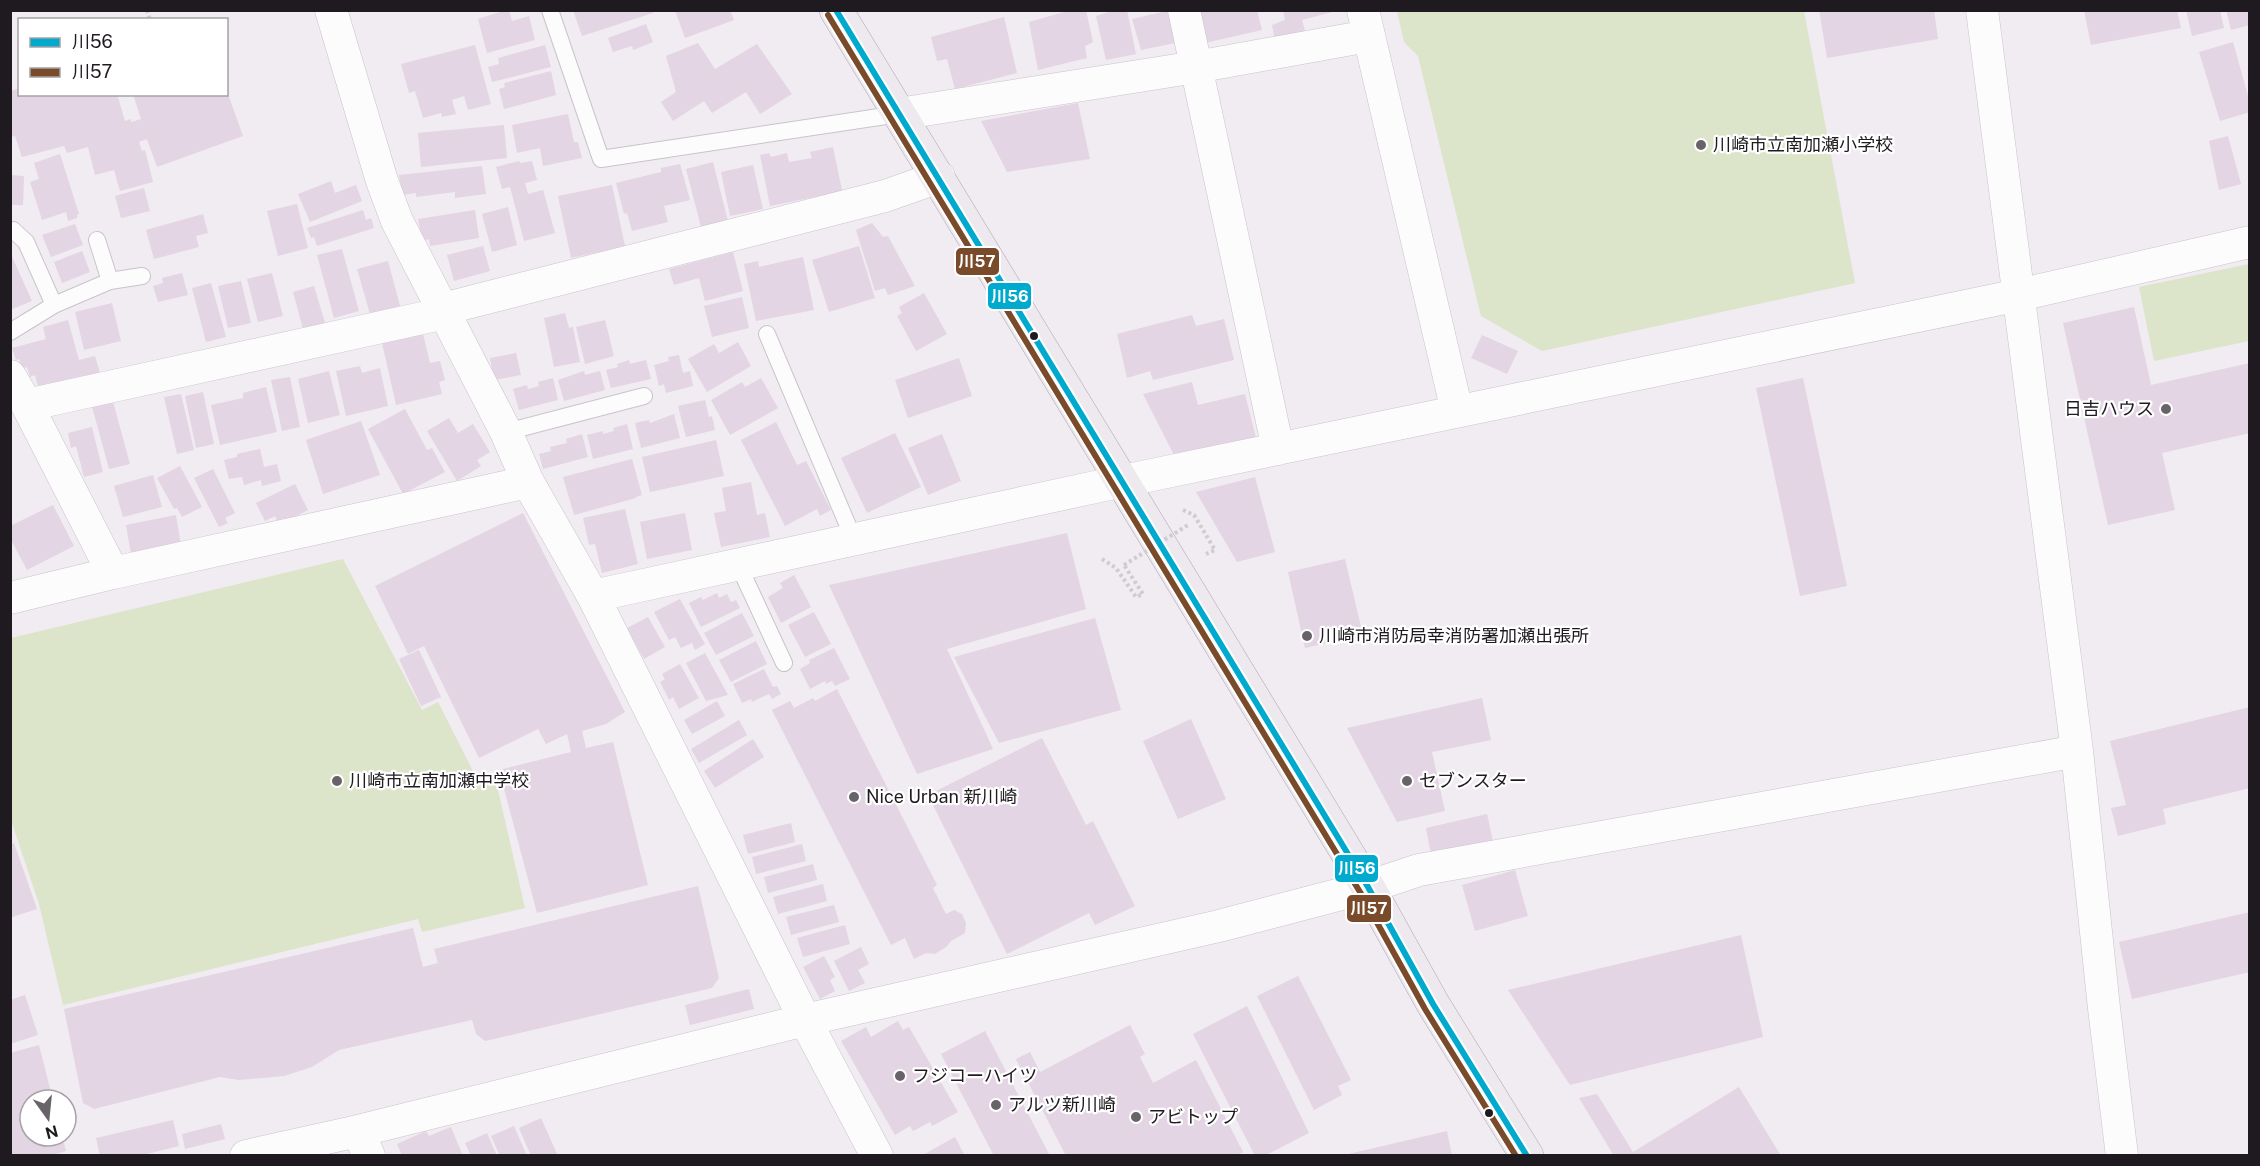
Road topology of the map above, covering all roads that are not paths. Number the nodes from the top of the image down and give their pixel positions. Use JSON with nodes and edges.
{"nodes":[{"id":1,"x":331,"y":10,"type":"edge"},
{"id":2,"x":550,"y":10,"type":"edge"},
{"id":3,"x":836,"y":10,"type":"edge"},
{"id":4,"x":1184,"y":10,"type":"edge"},
{"id":5,"x":1983,"y":10,"type":"edge"},
{"id":6,"x":1366,"y":23,"type":"edge"},
{"id":7,"x":1196,"y":67,"type":"junction"},
{"id":8,"x":899,"y":114,"type":"junction"},
{"id":9,"x":939,"y":177,"type":"junction"},
{"id":10,"x":10,"y":231,"type":"edge"},
{"id":11,"x":97,"y":240,"type":"dead end"},
{"id":12,"x":2250,"y":242,"type":"edge"},
{"id":13,"x":142,"y":276,"type":"dead end"},
{"id":14,"x":110,"y":281,"type":"junction"},
{"id":15,"x":2019,"y":295,"type":"junction"},
{"id":16,"x":54,"y":304,"type":"junction"},
{"id":17,"x":444,"y":311,"type":"junction"},
{"id":18,"x":10,"y":332,"type":"edge"},
{"id":19,"x":767,"y":334,"type":"dead end"},
{"id":20,"x":10,"y":376,"type":"edge"},
{"id":21,"x":644,"y":396,"type":"dead end"},
{"id":22,"x":27,"y":405,"type":"junction"},
{"id":23,"x":1457,"y":411,"type":"junction"},
{"id":24,"x":506,"y":432,"type":"junction"},
{"id":25,"x":1278,"y":448,"type":"junction"},
{"id":26,"x":1123,"y":480,"type":"junction"},
{"id":27,"x":528,"y":483,"type":"junction"},
{"id":28,"x":854,"y":540,"type":"junction"},
{"id":29,"x":738,"y":564,"type":"junction"},
{"id":30,"x":113,"y":573,"type":"junction"},
{"id":31,"x":593,"y":596,"type":"junction"},
{"id":32,"x":10,"y":598,"type":"edge"},
{"id":33,"x":784,"y":663,"type":"dead end"},
{"id":34,"x":2077,"y":751,"type":"junction"},
{"id":35,"x":1368,"y":887,"type":"junction"},
{"id":36,"x":805,"y":1020,"type":"junction"},
{"id":37,"x":364,"y":1143,"type":"edge"},
{"id":38,"x":246,"y":1155,"type":"edge"},
{"id":39,"x":877,"y":1155,"type":"edge"},
{"id":40,"x":1527,"y":1155,"type":"edge"},
{"id":41,"x":2122,"y":1155,"type":"edge"}],
"edges":[{"from":1,"to":17,"type":"street"},
{"from":2,"to":8,"type":"lane"},
{"from":3,"to":8,"type":"main road"},
{"from":4,"to":7,"type":"street"},
{"from":5,"to":15,"type":"street"},
{"from":6,"to":7,"type":"street"},
{"from":6,"to":23,"type":"street"},
{"from":7,"to":8,"type":"street"},
{"from":7,"to":25,"type":"street"},
{"from":8,"to":9,"type":"main road"},
{"from":9,"to":17,"type":"street"},
{"from":9,"to":26,"type":"main road"},
{"from":10,"to":16,"type":"lane"},
{"from":11,"to":14,"type":"lane"},
{"from":12,"to":15,"type":"street"},
{"from":13,"to":14,"type":"lane"},
{"from":14,"to":16,"type":"lane"},
{"from":15,"to":23,"type":"street"},
{"from":15,"to":34,"type":"street"},
{"from":16,"to":18,"type":"lane"},
{"from":17,"to":22,"type":"street"},
{"from":17,"to":24,"type":"street"},
{"from":19,"to":28,"type":"lane"},
{"from":20,"to":22,"type":"street"},
{"from":21,"to":24,"type":"lane"},
{"from":22,"to":30,"type":"street"},
{"from":23,"to":25,"type":"street"},
{"from":24,"to":27,"type":"street"},
{"from":25,"to":26,"type":"street"},
{"from":26,"to":28,"type":"street"},
{"from":26,"to":35,"type":"main road"},
{"from":27,"to":30,"type":"street"},
{"from":27,"to":31,"type":"street"},
{"from":28,"to":29,"type":"street"},
{"from":29,"to":31,"type":"street"},
{"from":29,"to":33,"type":"lane"},
{"from":30,"to":32,"type":"street"},
{"from":31,"to":36,"type":"street"},
{"from":34,"to":35,"type":"street"},
{"from":34,"to":41,"type":"street"},
{"from":35,"to":36,"type":"street"},
{"from":35,"to":40,"type":"main road"},
{"from":36,"to":37,"type":"street"},
{"from":36,"to":39,"type":"street"},
{"from":37,"to":38,"type":"street"}]}
